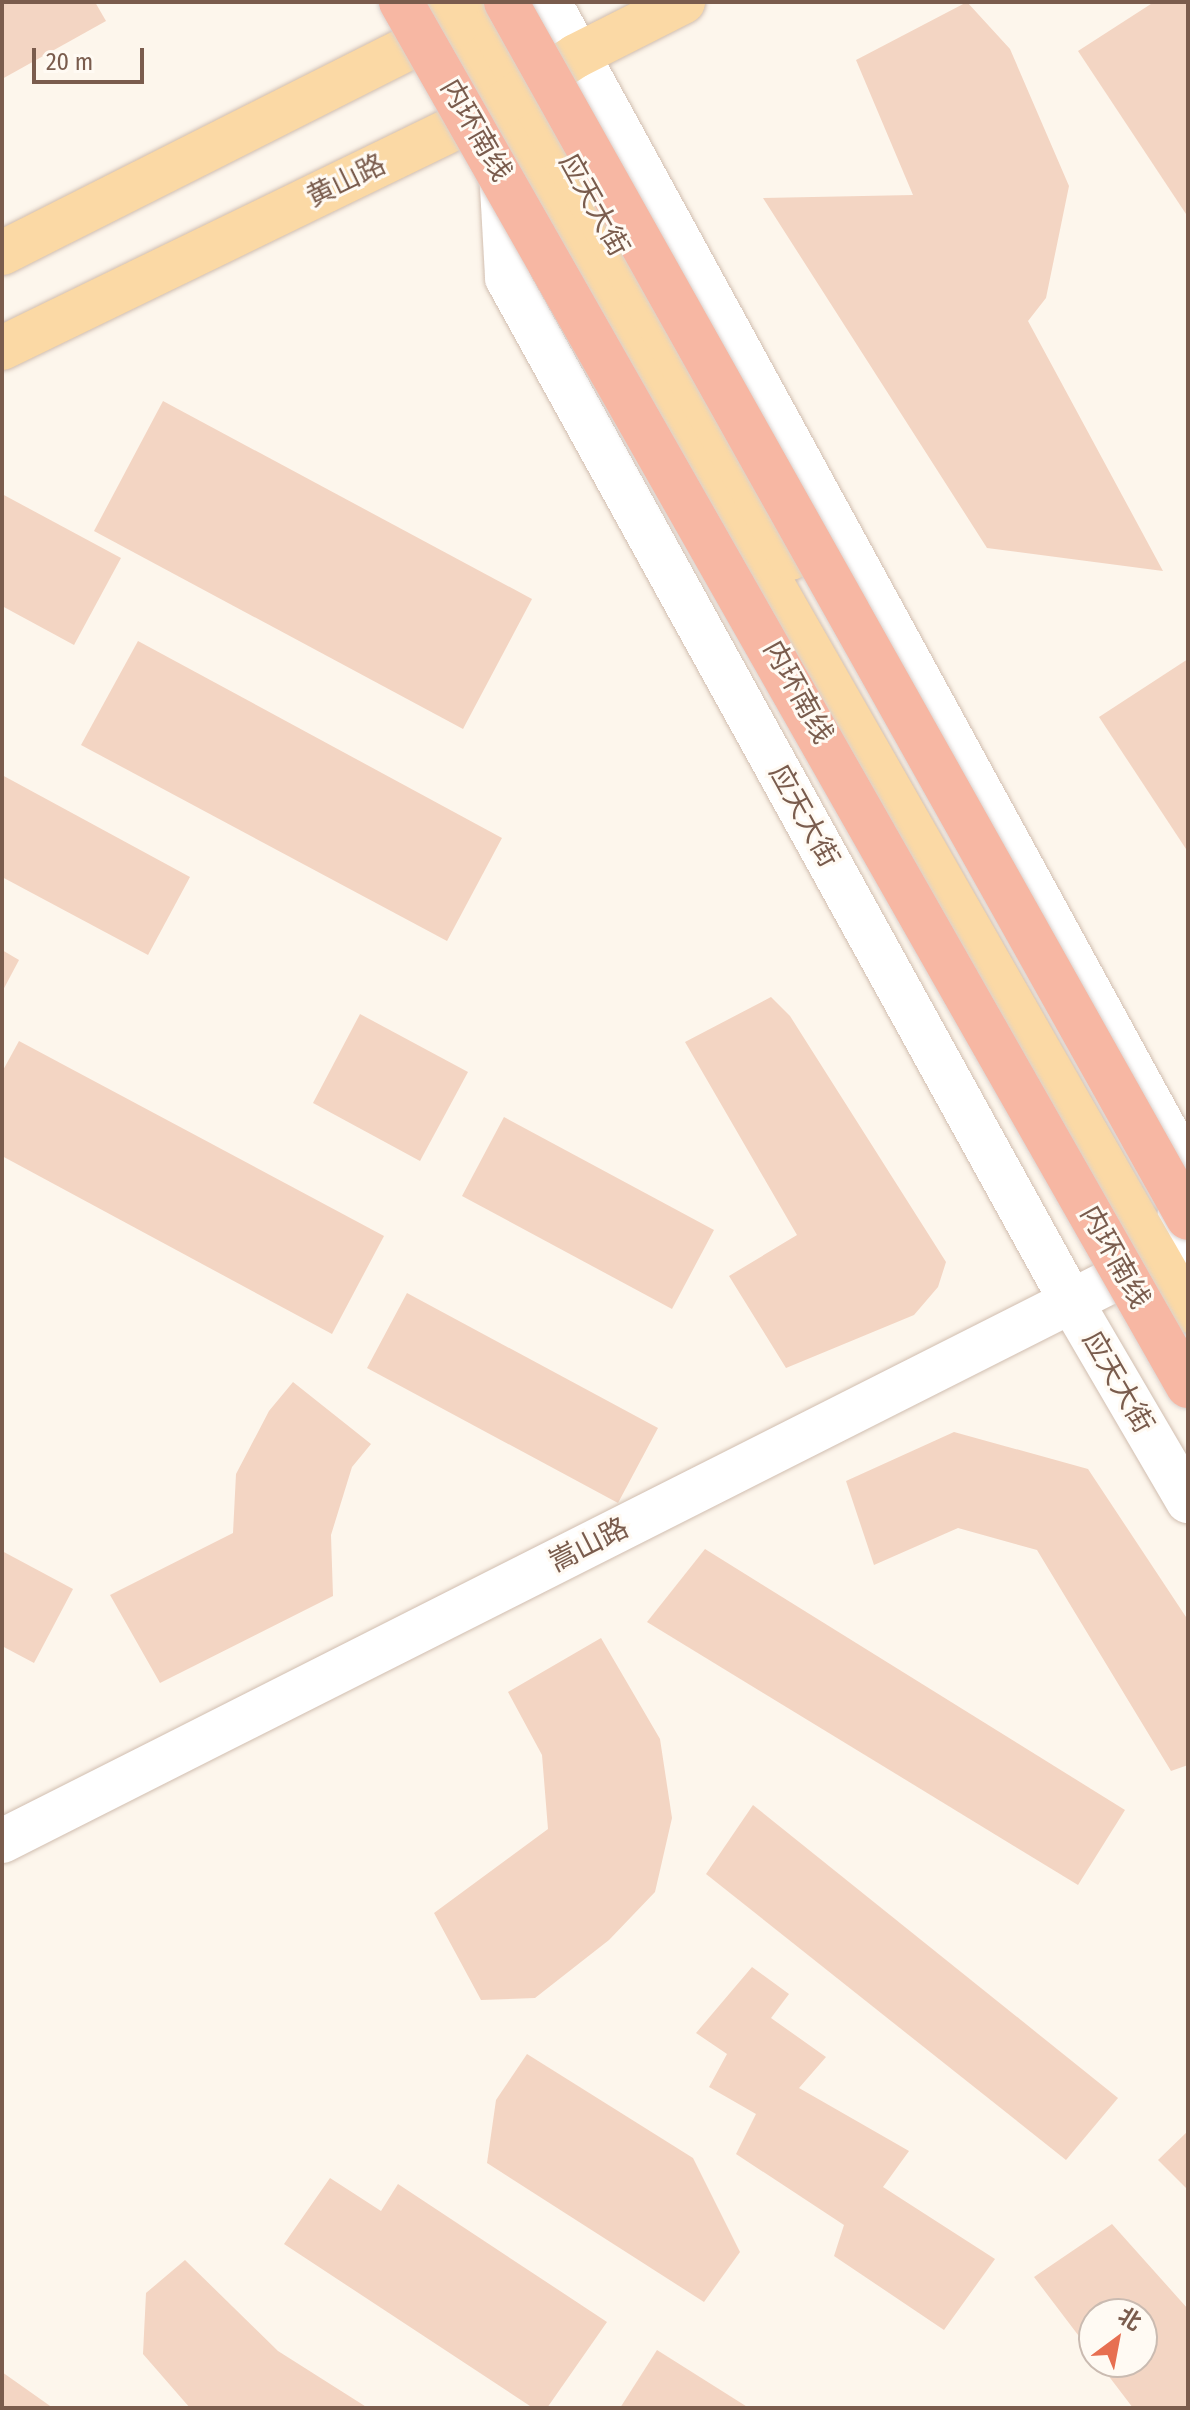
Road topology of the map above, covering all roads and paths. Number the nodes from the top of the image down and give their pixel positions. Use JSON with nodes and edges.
{"nodes":[{"id":1,"x":401,"y":2,"type":"edge"},
{"id":2,"x":549,"y":2,"type":"edge"},
{"id":3,"x":683,"y":2,"type":"edge"},
{"id":4,"x":470,"y":7,"type":"edge"},
{"id":5,"x":576,"y":56,"type":"junction"},
{"id":6,"x":513,"y":97,"type":"junction"},
{"id":7,"x":2,"y":253,"type":"edge"},
{"id":8,"x":2,"y":348,"type":"edge"},
{"id":9,"x":1179,"y":1246,"type":"edge"},
{"id":10,"x":1071,"y":1301,"type":"junction"},
{"id":11,"x":1188,"y":1311,"type":"edge"},
{"id":12,"x":1188,"y":1386,"type":"edge"},
{"id":13,"x":1188,"y":1501,"type":"edge"},
{"id":14,"x":2,"y":1841,"type":"edge"}],
"edges":[{"from":1,"to":12,"type":"highway","name":"内环南线","bridge":true},
{"from":2,"to":5,"type":"street","name":"应天大街"},
{"from":3,"to":5,"type":"main road","name":"黄山路"},
{"from":4,"to":6,"type":"main road","name":"应天大街"},
{"from":4,"to":7,"type":"main road"},
{"from":4,"to":9,"type":"highway","bridge":true},
{"from":5,"to":6,"type":"main road","name":"黄山路"},
{"from":5,"to":9,"type":"street","name":"应天大街"},
{"from":6,"to":8,"type":"main road","name":"黄山路"},
{"from":6,"to":9,"type":"main road","name":"应天大街"},
{"from":6,"to":10,"type":"street","name":"应天大街"},
{"from":9,"to":10,"type":"street","name":"嵩山路"},
{"from":9,"to":11,"type":"main road","name":"应天大街"},
{"from":10,"to":13,"type":"street","name":"应天大街"},
{"from":10,"to":14,"type":"street","name":"嵩山路"}]}
